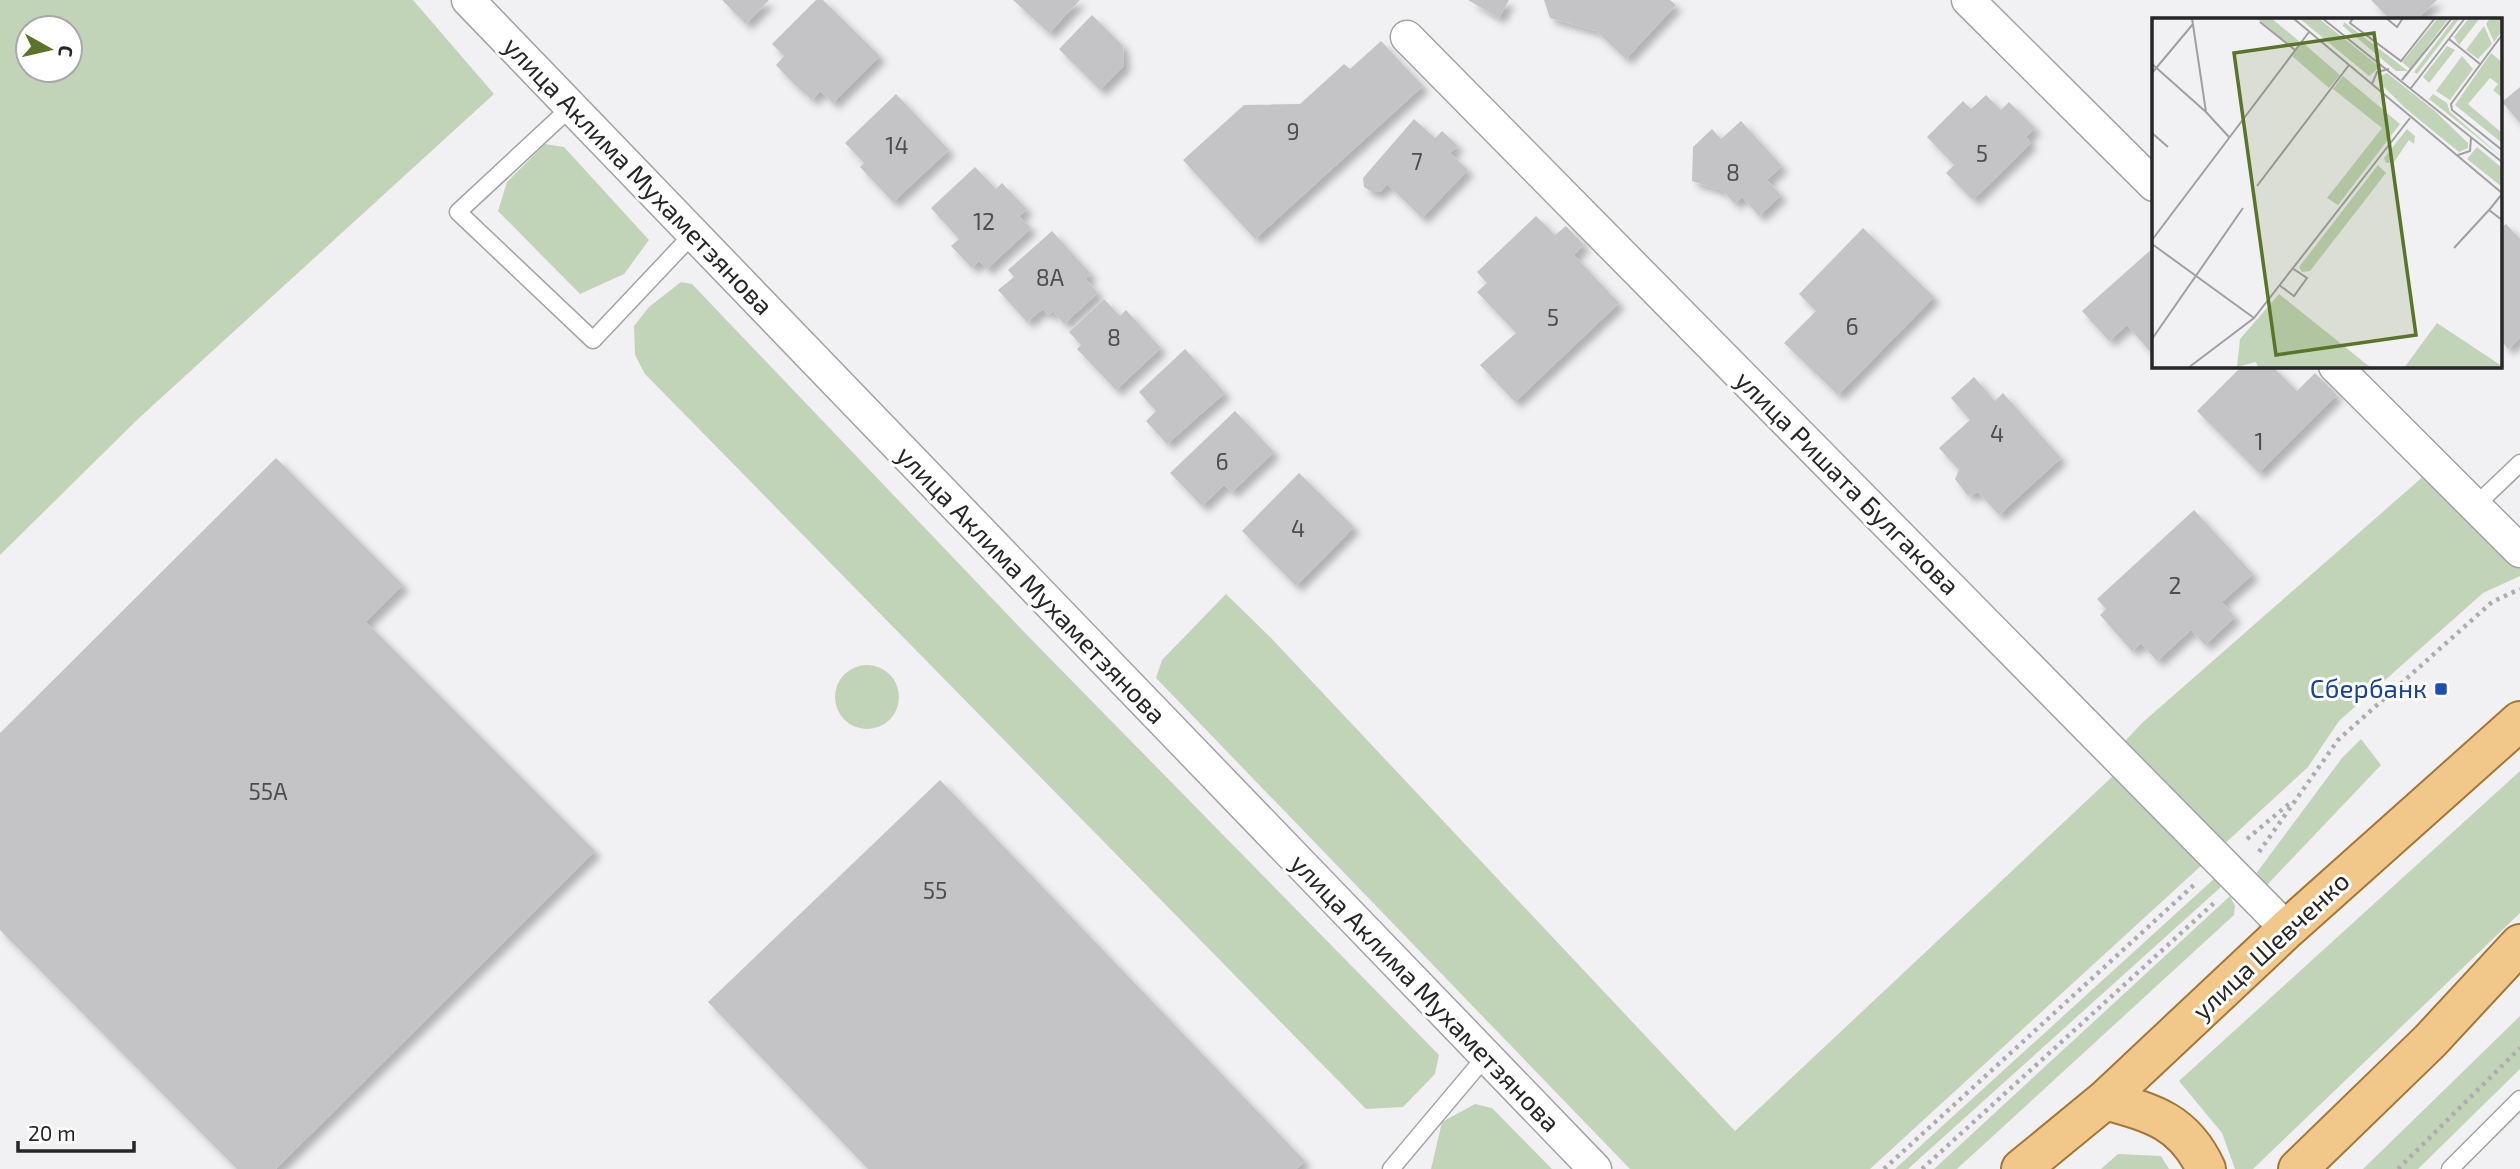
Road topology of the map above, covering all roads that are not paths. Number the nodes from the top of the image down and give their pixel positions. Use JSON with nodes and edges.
{"nodes":[{"id":1,"x":468,"y":0,"type":"edge"},
{"id":2,"x":1968,"y":0,"type":"edge"},
{"id":3,"x":1407,"y":37,"type":"dead end"},
{"id":4,"x":571,"y":107,"type":"junction"},
{"id":5,"x":2152,"y":184,"type":"edge"},
{"id":6,"x":693,"y":234,"type":"junction"},
{"id":7,"x":2337,"y":368,"type":"edge"},
{"id":8,"x":2520,"y":463,"type":"edge"},
{"id":9,"x":2475,"y":506,"type":"junction"},
{"id":10,"x":2520,"y":551,"type":"edge"},
{"id":11,"x":2520,"y":721,"type":"edge"},
{"id":12,"x":2287,"y":929,"type":"junction"},
{"id":13,"x":2520,"y":944,"type":"edge"},
{"id":14,"x":1486,"y":1056,"type":"junction"},
{"id":15,"x":2520,"y":1099,"type":"edge"},
{"id":16,"x":2105,"y":1100,"type":"junction"},
{"id":17,"x":1391,"y":1169,"type":"edge"},
{"id":18,"x":1595,"y":1169,"type":"edge"},
{"id":19,"x":2021,"y":1169,"type":"edge"},
{"id":20,"x":2206,"y":1169,"type":"edge"},
{"id":21,"x":2298,"y":1169,"type":"edge"},
{"id":22,"x":2450,"y":1169,"type":"edge"}],
"edges":[{"from":1,"to":4,"type":"street","name":"улица Аклима Мухаметзянова"},
{"from":2,"to":5,"type":"street"},
{"from":3,"to":12,"type":"street","name":"улица Ришата Булгакова"},
{"from":4,"to":6,"type":"street","name":"улица Аклима Мухаметзянова"},
{"from":4,"to":6,"type":"lane"},
{"from":6,"to":14,"type":"street","name":"улица Аклима Мухаметзянова"},
{"from":7,"to":9,"type":"street"},
{"from":8,"to":9,"type":"lane"},
{"from":9,"to":10,"type":"street"},
{"from":11,"to":12,"type":"main road","name":"улица Шевченко"},
{"from":12,"to":16,"type":"main road","name":"улица Шевченко"},
{"from":13,"to":21,"type":"main road"},
{"from":14,"to":17,"type":"lane"},
{"from":14,"to":18,"type":"street","name":"улица Аклима Мухаметзянова"},
{"from":15,"to":22,"type":"lane"},
{"from":16,"to":19,"type":"main road","name":"улица Шевченко"},
{"from":16,"to":20,"type":"main road"}]}
